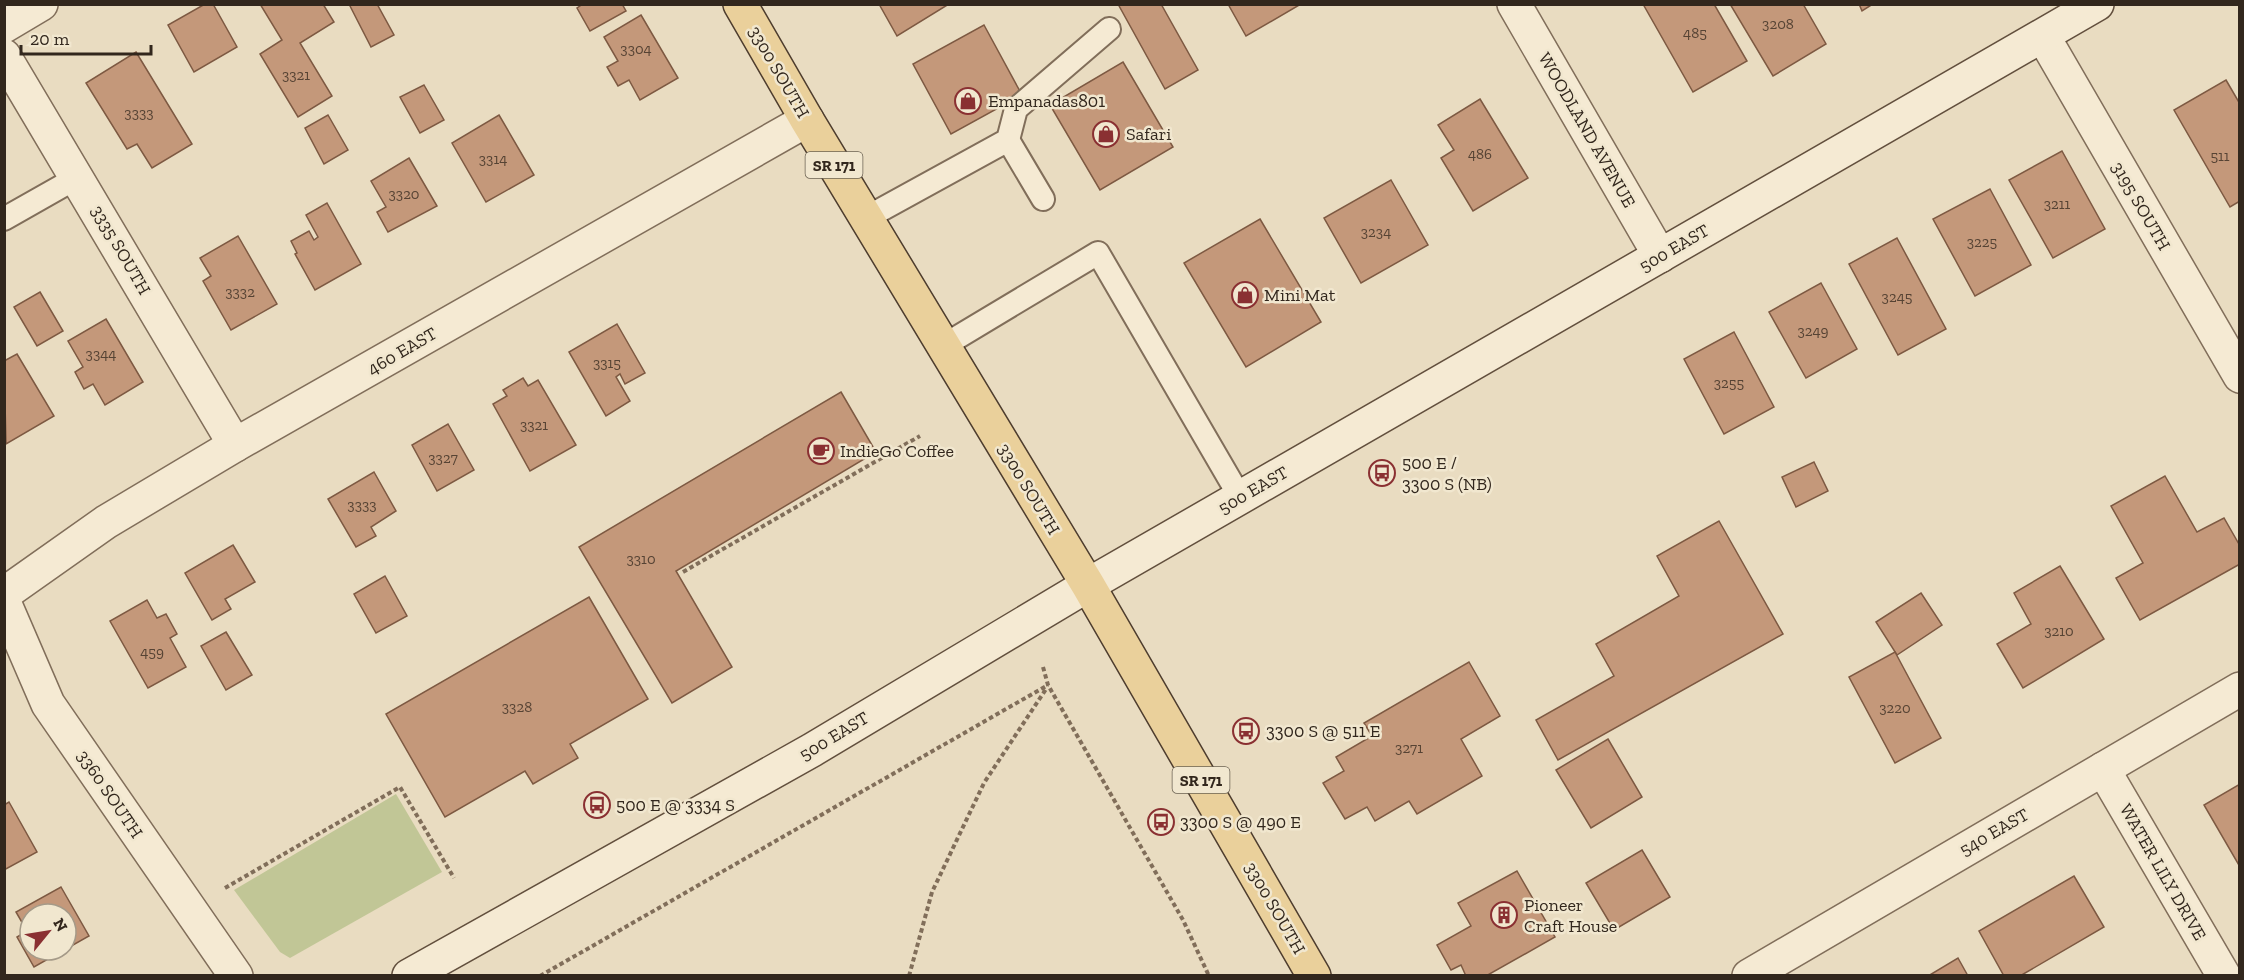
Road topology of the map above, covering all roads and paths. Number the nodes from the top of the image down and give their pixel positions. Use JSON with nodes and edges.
{"nodes":[{"id":1,"x":41,"y":4,"type":"edge"},
{"id":2,"x":740,"y":4,"type":"edge"},
{"id":3,"x":1514,"y":4,"type":"edge"},
{"id":4,"x":2097,"y":4,"type":"edge"},
{"id":5,"x":4,"y":26,"type":"edge"},
{"id":6,"x":1109,"y":29,"type":"dead end"},
{"id":7,"x":2043,"y":36,"type":"junction"},
{"id":8,"x":4,"y":57,"type":"edge"},
{"id":9,"x":807,"y":120,"type":"junction"},
{"id":10,"x":1008,"y":140,"type":"junction"},
{"id":11,"x":78,"y":177,"type":"junction"},
{"id":12,"x":1043,"y":199,"type":"dead end"},
{"id":13,"x":866,"y":218,"type":"junction"},
{"id":14,"x":4,"y":219,"type":"edge"},
{"id":15,"x":1660,"y":256,"type":"junction"},
{"id":16,"x":943,"y":346,"type":"junction"},
{"id":17,"x":2240,"y":376,"type":"edge"},
{"id":18,"x":920,"y":436,"type":"dead end"},
{"id":19,"x":235,"y":445,"type":"junction"},
{"id":20,"x":1240,"y":497,"type":"junction"},
{"id":21,"x":683,"y":572,"type":"dead end"},
{"id":22,"x":1088,"y":585,"type":"junction"},
{"id":23,"x":4,"y":594,"type":"edge"},
{"id":24,"x":4,"y":602,"type":"edge"},
{"id":25,"x":1043,"y":667,"type":"dead end"},
{"id":26,"x":1048,"y":685,"type":"junction"},
{"id":27,"x":2240,"y":689,"type":"edge"},
{"id":28,"x":2103,"y":769,"type":"junction"},
{"id":29,"x":454,"y":878,"type":"dead end"},
{"id":30,"x":225,"y":888,"type":"dead end"},
{"id":31,"x":237,"y":975,"type":"edge"},
{"id":32,"x":409,"y":975,"type":"edge"},
{"id":33,"x":540,"y":975,"type":"edge"},
{"id":34,"x":909,"y":975,"type":"edge"},
{"id":35,"x":1209,"y":975,"type":"edge"},
{"id":36,"x":1314,"y":975,"type":"edge"},
{"id":37,"x":1749,"y":975,"type":"edge"},
{"id":38,"x":2223,"y":975,"type":"edge"}],
"edges":[{"from":1,"to":5,"type":"street"},
{"from":2,"to":9,"type":"main road","name":"3300 SOUTH","number":"SR 171"},
{"from":3,"to":15,"type":"street","name":"WOODLAND AVENUE"},
{"from":4,"to":7,"type":"street","name":"500 EAST"},
{"from":6,"to":10,"type":"lane"},
{"from":7,"to":15,"type":"street","name":"500 EAST"},
{"from":7,"to":17,"type":"street","name":"3195 SOUTH"},
{"from":8,"to":11,"type":"street","name":"3335 SOUTH"},
{"from":9,"to":13,"type":"main road","name":"3300 SOUTH","number":"SR 171"},
{"from":9,"to":19,"type":"street","name":"460 EAST"},
{"from":10,"to":12,"type":"lane"},
{"from":10,"to":13,"type":"lane"},
{"from":11,"to":14,"type":"lane"},
{"from":11,"to":19,"type":"street","name":"3335 SOUTH"},
{"from":13,"to":16,"type":"main road","name":"3300 SOUTH","number":"SR 171"},
{"from":15,"to":20,"type":"street","name":"500 EAST"},
{"from":16,"to":20,"type":"lane"},
{"from":16,"to":22,"type":"main road","name":"3300 SOUTH","number":"SR 171"},
{"from":18,"to":21,"type":"path"},
{"from":19,"to":23,"type":"street","name":"460 EAST"},
{"from":20,"to":22,"type":"street","name":"500 EAST"},
{"from":22,"to":32,"type":"street","name":"500 EAST"},
{"from":22,"to":36,"type":"main road","name":"3300 SOUTH","number":"SR 171"},
{"from":24,"to":31,"type":"street","name":"3360 SOUTH"},
{"from":25,"to":26,"type":"path"},
{"from":26,"to":33,"type":"path"},
{"from":26,"to":34,"type":"path"},
{"from":26,"to":35,"type":"path"},
{"from":27,"to":28,"type":"street","name":"540 EAST"},
{"from":28,"to":37,"type":"street","name":"540 EAST"},
{"from":28,"to":38,"type":"street","name":"WATER LILY DRIVE"},
{"from":29,"to":30,"type":"path"}]}
